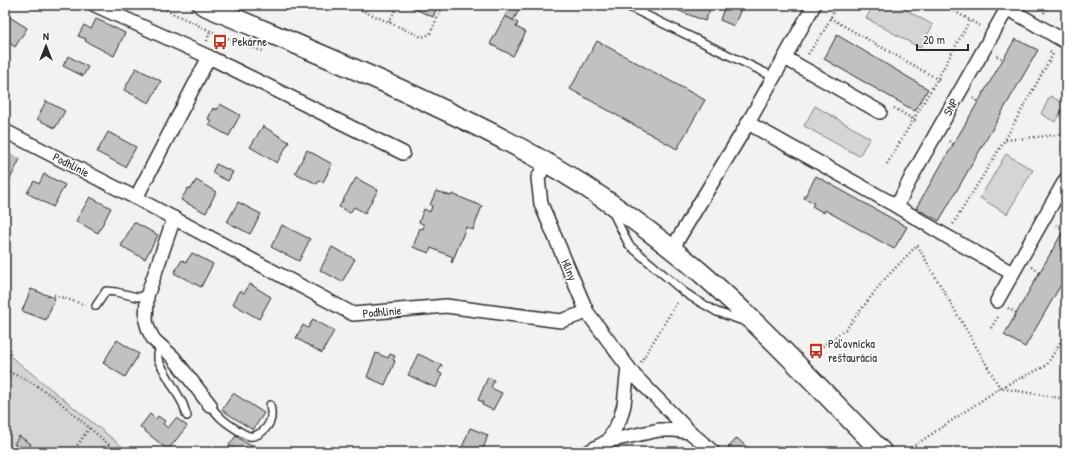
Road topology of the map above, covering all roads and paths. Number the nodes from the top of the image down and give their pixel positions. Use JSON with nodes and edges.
{"nodes":[{"id":1,"x":95,"y":5,"type":"edge"},
{"id":2,"x":203,"y":5,"type":"edge"},
{"id":3,"x":350,"y":5,"type":"edge"},
{"id":4,"x":398,"y":5,"type":"edge"},
{"id":5,"x":443,"y":5,"type":"edge"},
{"id":6,"x":625,"y":5,"type":"edge"},
{"id":7,"x":814,"y":5,"type":"edge"},
{"id":8,"x":944,"y":5,"type":"edge"},
{"id":9,"x":1039,"y":5,"type":"edge"},
{"id":10,"x":1008,"y":7,"type":"edge"},
{"id":11,"x":1046,"y":9,"type":"dead end"},
{"id":12,"x":830,"y":18,"type":"dead end"},
{"id":13,"x":970,"y":20,"type":"junction"},
{"id":14,"x":389,"y":23,"type":"junction"},
{"id":15,"x":992,"y":34,"type":"junction"},
{"id":16,"x":1066,"y":42,"type":"edge"},
{"id":17,"x":1047,"y":50,"type":"dead end"},
{"id":18,"x":209,"y":57,"type":"junction"},
{"id":19,"x":785,"y":58,"type":"junction"},
{"id":20,"x":774,"y":77,"type":"junction"},
{"id":21,"x":938,"y":78,"type":"junction"},
{"id":22,"x":941,"y":81,"type":"dead end"},
{"id":23,"x":880,"y":112,"type":"dead end"},
{"id":24,"x":748,"y":123,"type":"junction"},
{"id":25,"x":5,"y":132,"type":"edge"},
{"id":26,"x":1066,"y":134,"type":"edge"},
{"id":27,"x":1005,"y":140,"type":"junction"},
{"id":28,"x":403,"y":153,"type":"dead end"},
{"id":29,"x":546,"y":163,"type":"junction"},
{"id":30,"x":887,"y":164,"type":"dead end"},
{"id":31,"x":1066,"y":179,"type":"edge"},
{"id":32,"x":136,"y":198,"type":"junction"},
{"id":33,"x":608,"y":202,"type":"junction"},
{"id":34,"x":897,"y":206,"type":"junction"},
{"id":35,"x":174,"y":218,"type":"junction"},
{"id":36,"x":946,"y":236,"type":"junction"},
{"id":37,"x":672,"y":249,"type":"junction"},
{"id":38,"x":1012,"y":274,"type":"junction"},
{"id":39,"x":54,"y":295,"type":"dead end"},
{"id":40,"x":147,"y":296,"type":"junction"},
{"id":41,"x":680,"y":297,"type":"dead end"},
{"id":42,"x":997,"y":301,"type":"dead end"},
{"id":43,"x":96,"y":306,"type":"joint"},
{"id":44,"x":587,"y":312,"type":"junction"},
{"id":45,"x":758,"y":326,"type":"junction"},
{"id":46,"x":1066,"y":333,"type":"edge"},
{"id":47,"x":161,"y":345,"type":"junction"},
{"id":48,"x":816,"y":351,"type":"dead end"},
{"id":49,"x":5,"y":370,"type":"edge"},
{"id":50,"x":631,"y":371,"type":"junction"},
{"id":51,"x":1000,"y":388,"type":"junction"},
{"id":52,"x":1066,"y":399,"type":"edge"},
{"id":53,"x":210,"y":404,"type":"joint"},
{"id":54,"x":270,"y":405,"type":"dead end"},
{"id":55,"x":186,"y":416,"type":"dead end"},
{"id":56,"x":89,"y":428,"type":"junction"},
{"id":57,"x":690,"y":432,"type":"junction"},
{"id":58,"x":608,"y":441,"type":"junction"},
{"id":59,"x":73,"y":452,"type":"edge"},
{"id":60,"x":117,"y":452,"type":"edge"},
{"id":61,"x":588,"y":452,"type":"edge"},
{"id":62,"x":713,"y":452,"type":"edge"},
{"id":63,"x":882,"y":452,"type":"edge"},
{"id":64,"x":905,"y":452,"type":"edge"}],
"edges":[{"from":1,"to":18,"type":"street"},
{"from":2,"to":29,"type":"main road"},
{"from":3,"to":14,"type":"path"},
{"from":4,"to":14,"type":"path"},
{"from":5,"to":14,"type":"path"},
{"from":6,"to":20,"type":"lane"},
{"from":7,"to":19,"type":"street"},
{"from":8,"to":13,"type":"path"},
{"from":9,"to":11,"type":"path"},
{"from":10,"to":15,"type":"street","name":"SNP"},
{"from":10,"to":16,"type":"street","name":"SNP"},
{"from":12,"to":21,"type":"path"},
{"from":13,"to":15,"type":"path"},
{"from":13,"to":21,"type":"path"},
{"from":15,"to":34,"type":"street","name":"SNP"},
{"from":17,"to":27,"type":"path"},
{"from":18,"to":28,"type":"street"},
{"from":18,"to":32,"type":"street"},
{"from":19,"to":20,"type":"street"},
{"from":19,"to":23,"type":"street"},
{"from":20,"to":24,"type":"street"},
{"from":21,"to":22,"type":"path"},
{"from":21,"to":30,"type":"path"},
{"from":24,"to":34,"type":"street"},
{"from":24,"to":37,"type":"street"},
{"from":25,"to":32,"type":"street","name":"Podhlinie"},
{"from":26,"to":27,"type":"path"},
{"from":27,"to":36,"type":"path"},
{"from":29,"to":33,"type":"main road"},
{"from":29,"to":44,"type":"street","name":"Hliny"},
{"from":31,"to":38,"type":"street"},
{"from":32,"to":35,"type":"street","name":"Podhlinie"},
{"from":33,"to":37,"type":"main road"},
{"from":33,"to":45,"type":"lane"},
{"from":34,"to":36,"type":"street"},
{"from":35,"to":40,"type":"street"},
{"from":35,"to":44,"type":"street","name":"Podhlinie"},
{"from":36,"to":38,"type":"street"},
{"from":37,"to":45,"type":"main road"},
{"from":38,"to":42,"type":"street"},
{"from":39,"to":43,"type":"path"},
{"from":40,"to":43,"type":"lane"},
{"from":40,"to":47,"type":"street"},
{"from":41,"to":50,"type":"path"},
{"from":44,"to":50,"type":"street","name":"Hliny"},
{"from":45,"to":63,"type":"main road"},
{"from":46,"to":51,"type":"path"},
{"from":47,"to":53,"type":"street"},
{"from":47,"to":55,"type":"lane"},
{"from":48,"to":51,"type":"path"},
{"from":49,"to":56,"type":"path"},
{"from":50,"to":57,"type":"street","name":"Hliny"},
{"from":50,"to":58,"type":"street"},
{"from":51,"to":52,"type":"path"},
{"from":51,"to":64,"type":"path"},
{"from":53,"to":54,"type":"lane"},
{"from":56,"to":59,"type":"path"},
{"from":56,"to":60,"type":"path"},
{"from":57,"to":58,"type":"street"},
{"from":57,"to":62,"type":"street","name":"Hliny"},
{"from":58,"to":61,"type":"street"}]}
